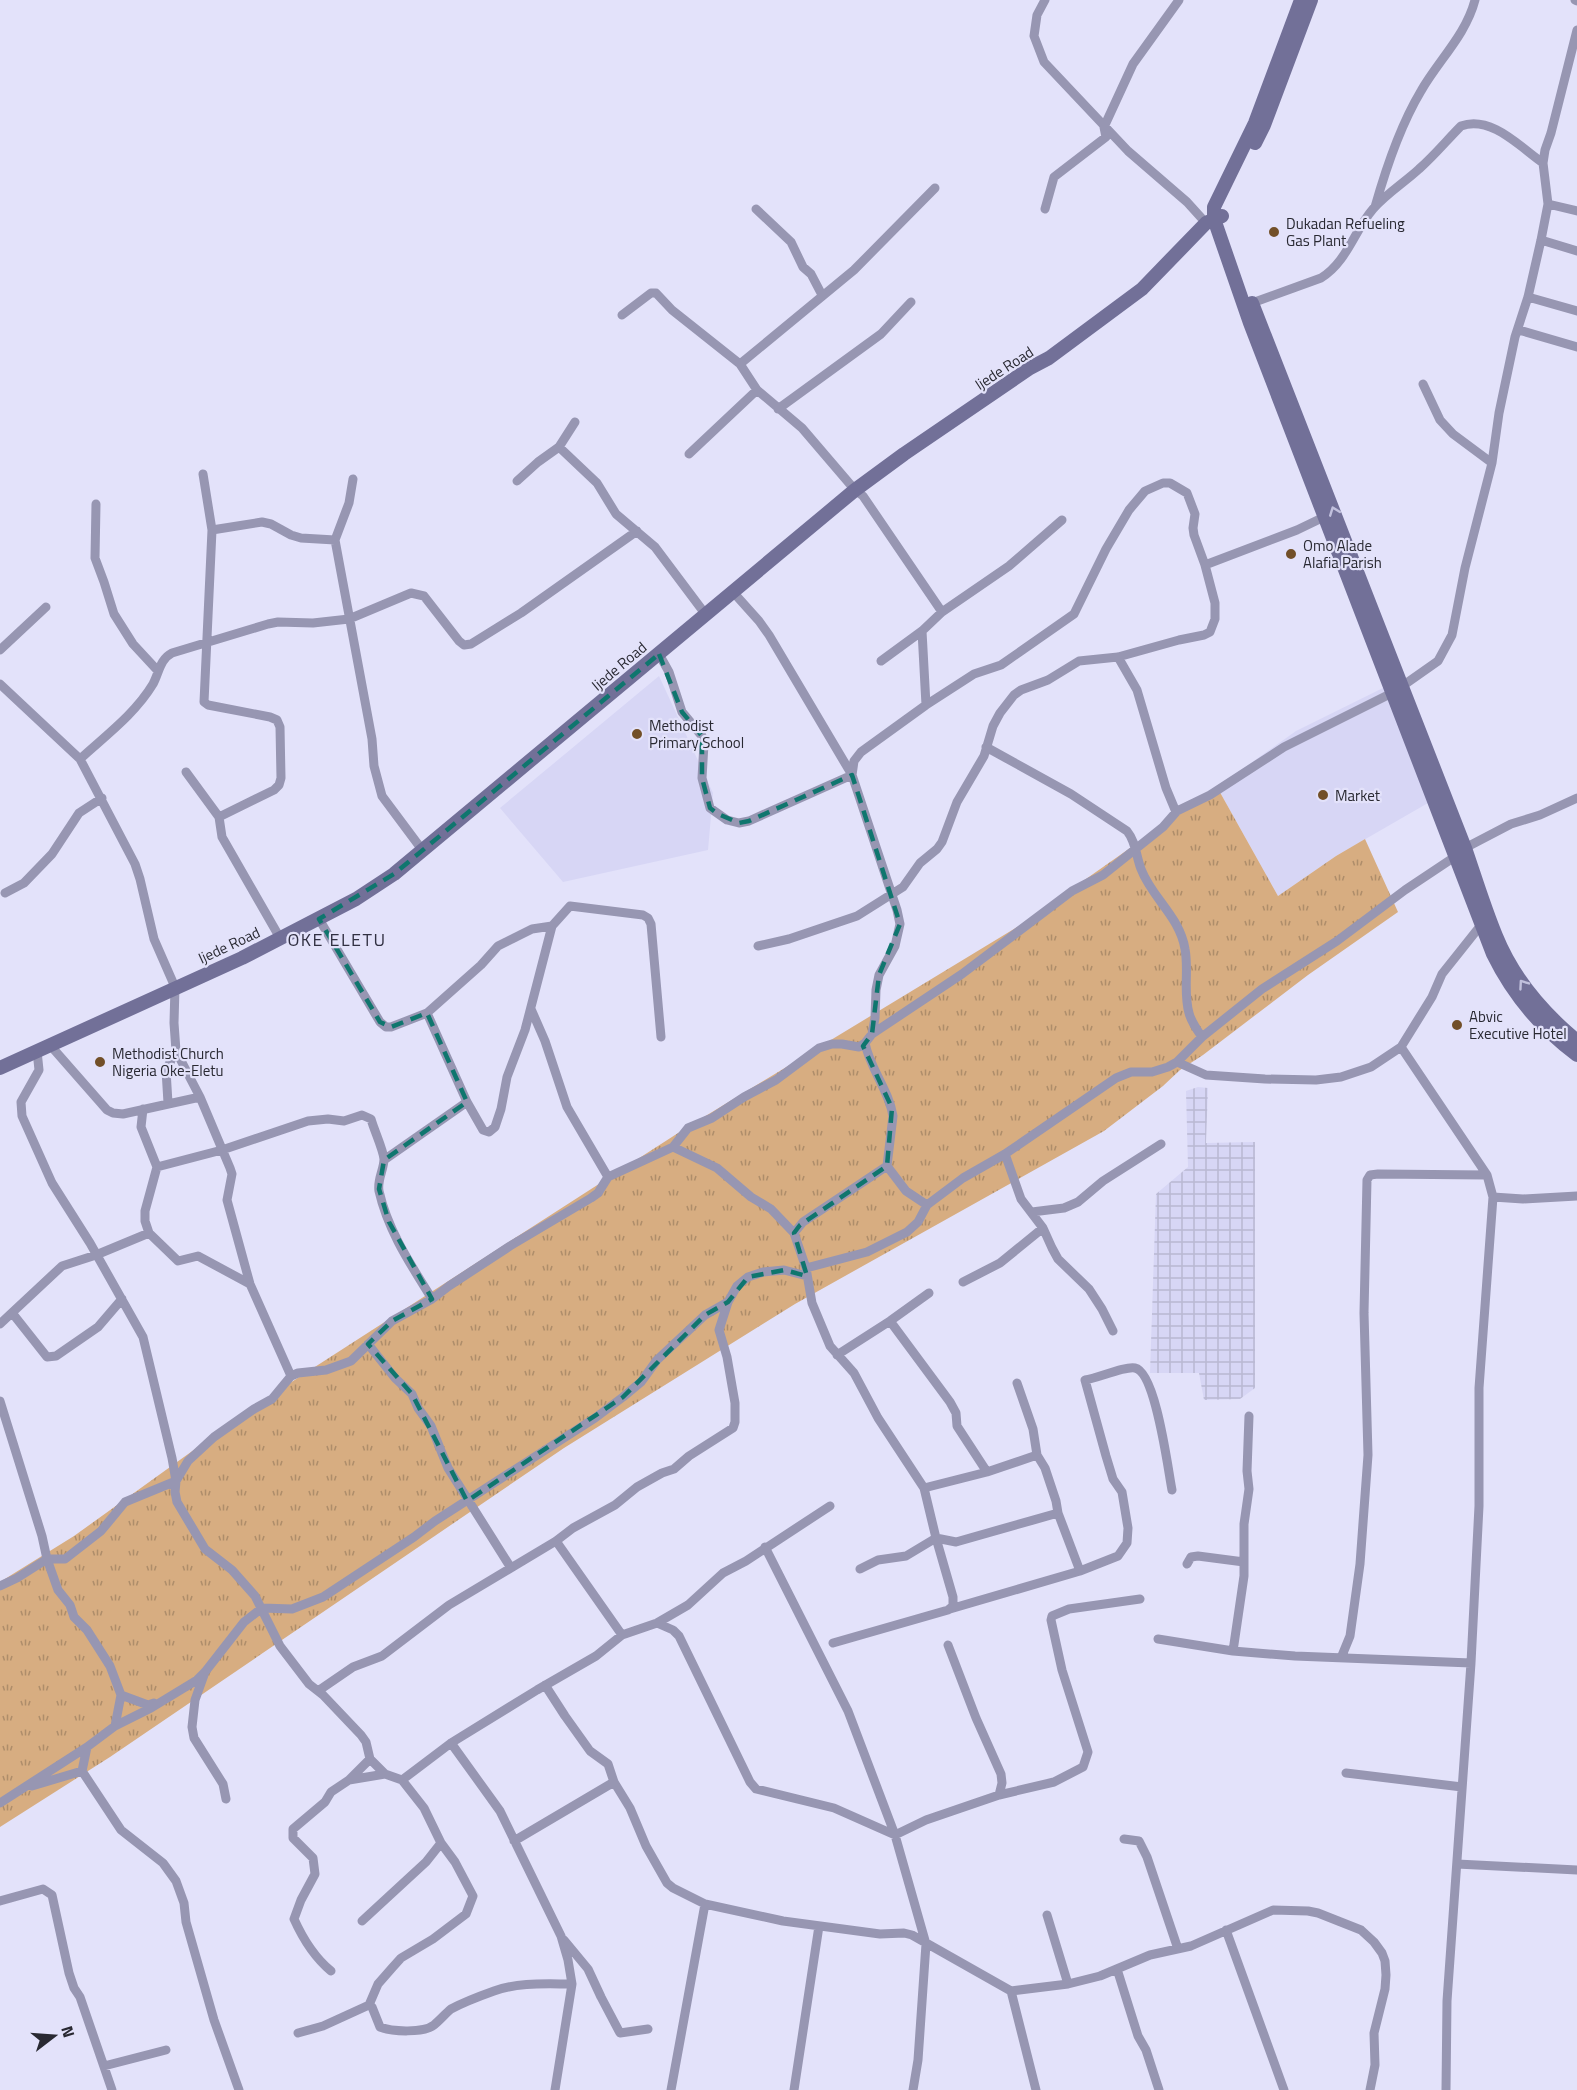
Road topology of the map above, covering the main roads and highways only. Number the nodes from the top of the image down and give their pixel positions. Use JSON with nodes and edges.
{"nodes":[{"id":1,"x":1301,"y":0,"type":"edge"},
{"id":2,"x":1311,"y":0,"type":"edge"},
{"id":3,"x":1214,"y":219,"type":"junction"},
{"id":4,"x":1396,"y":690,"type":"junction"},
{"id":5,"x":1460,"y":852,"type":"junction"},
{"id":6,"x":1577,"y":1041,"type":"edge"},
{"id":7,"x":1577,"y":1055,"type":"edge"},
{"id":8,"x":0,"y":1068,"type":"edge"}],
"edges":[{"from":1,"to":3,"type":"main road","name":"Ijede Road"},
{"from":2,"to":3,"type":"main road","name":"Ijede Road"},
{"from":3,"to":4,"type":"main road"},
{"from":4,"to":3,"type":"main road","one_way":true},
{"from":3,"to":8,"type":"main road","name":"Ijede Road"},
{"from":4,"to":5,"type":"main road"},
{"from":6,"to":5,"type":"main road","one_way":true},
{"from":5,"to":7,"type":"main road"}]}
